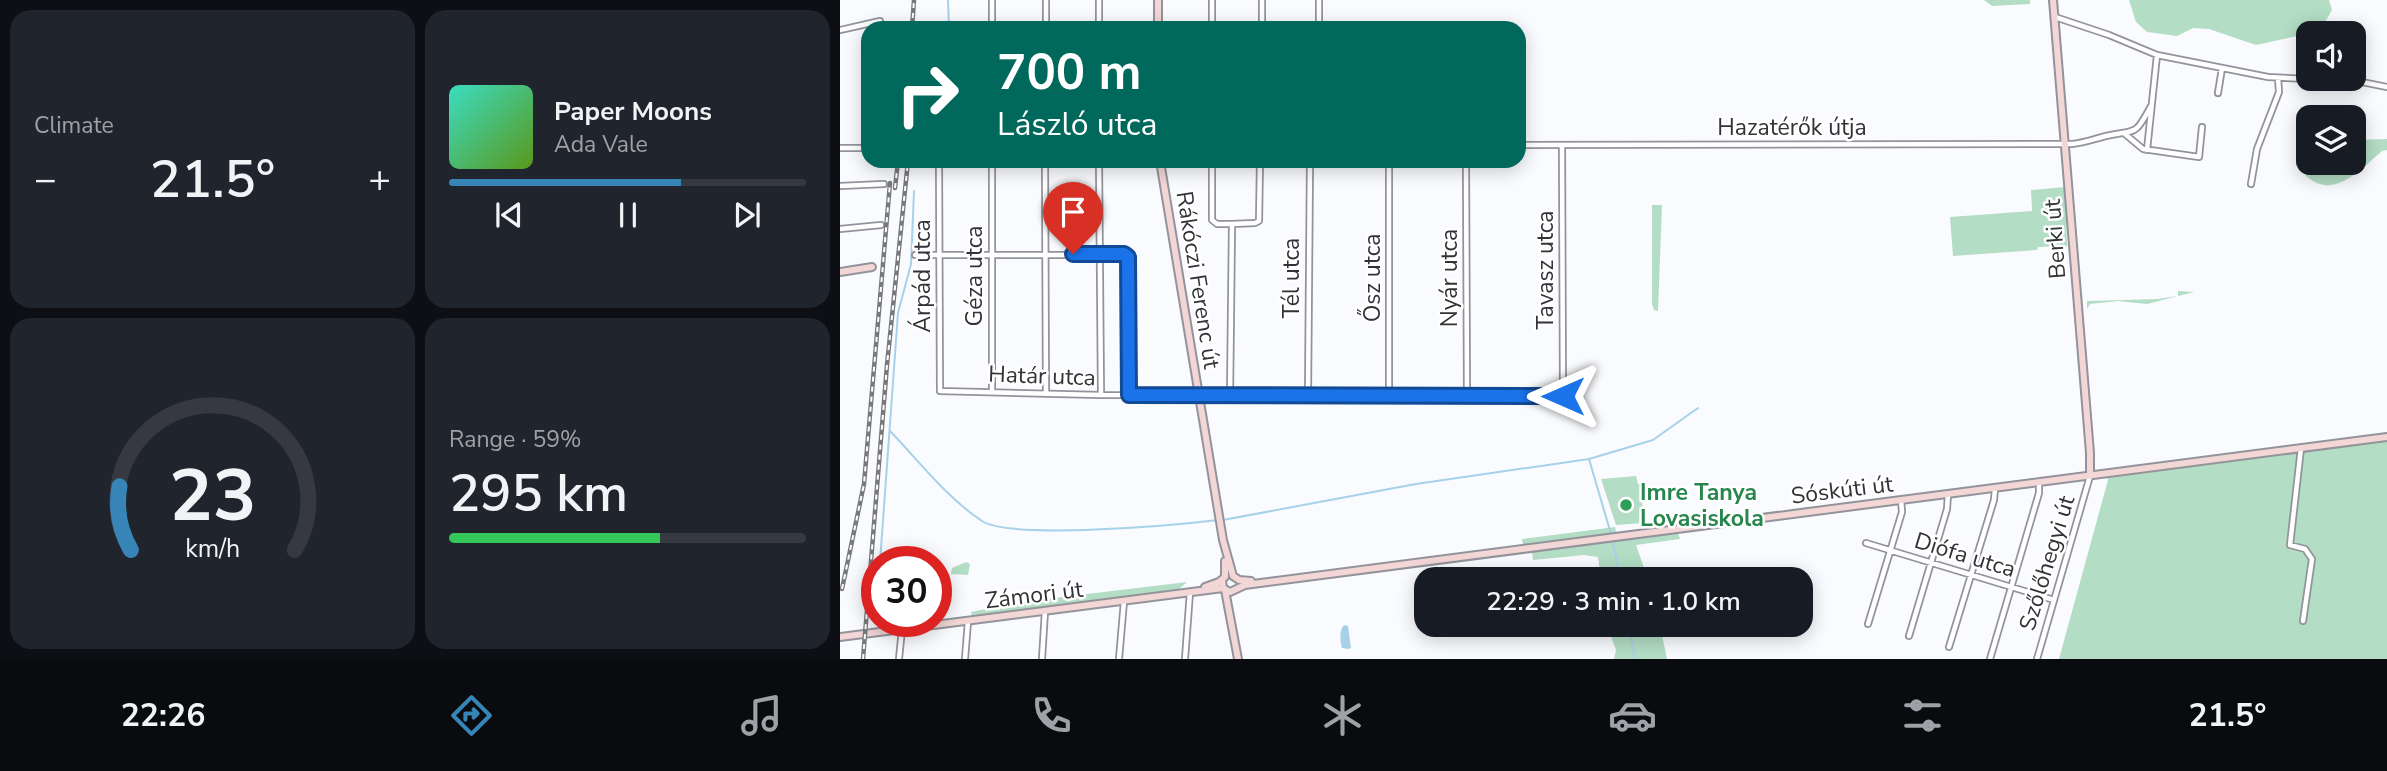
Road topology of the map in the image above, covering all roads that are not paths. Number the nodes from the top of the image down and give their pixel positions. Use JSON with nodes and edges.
{"nodes":[{"id":1,"x":992,"y":0,"type":"edge"},
{"id":2,"x":1046,"y":0,"type":"edge"},
{"id":3,"x":1099,"y":0,"type":"edge"},
{"id":4,"x":1158,"y":0,"type":"edge"},
{"id":5,"x":1212,"y":0,"type":"edge"},
{"id":6,"x":1262,"y":0,"type":"edge"},
{"id":7,"x":1319,"y":0,"type":"edge"},
{"id":8,"x":2053,"y":0,"type":"edge"},
{"id":9,"x":2055,"y":17,"type":"junction"},
{"id":10,"x":992,"y":21,"type":"edge"},
{"id":11,"x":1046,"y":21,"type":"edge"},
{"id":12,"x":1099,"y":21,"type":"edge"},
{"id":13,"x":1158,"y":21,"type":"edge"},
{"id":14,"x":1212,"y":21,"type":"edge"},
{"id":15,"x":1262,"y":21,"type":"edge"},
{"id":16,"x":1319,"y":21,"type":"edge"},
{"id":17,"x":861,"y":25,"type":"edge"},
{"id":18,"x":840,"y":30,"type":"edge"},
{"id":19,"x":2157,"y":55,"type":"junction"},
{"id":20,"x":2222,"y":68,"type":"junction"},
{"id":21,"x":2278,"y":78,"type":"junction"},
{"id":22,"x":2296,"y":79,"type":"edge"},
{"id":23,"x":2366,"y":83,"type":"edge"},
{"id":24,"x":2387,"y":87,"type":"edge"},
{"id":25,"x":2218,"y":93,"type":"dead end"},
{"id":26,"x":2151,"y":106,"type":"junction"},
{"id":27,"x":2202,"y":127,"type":"dead end"},
{"id":28,"x":2125,"y":134,"type":"junction"},
{"id":29,"x":2065,"y":144,"type":"junction"},
{"id":30,"x":1526,"y":145,"type":"edge"},
{"id":31,"x":1562,"y":145,"type":"junction"},
{"id":32,"x":840,"y":148,"type":"edge"},
{"id":33,"x":861,"y":148,"type":"edge"},
{"id":34,"x":2147,"y":150,"type":"junction"},
{"id":35,"x":939,"y":168,"type":"edge"},
{"id":36,"x":992,"y":168,"type":"edge"},
{"id":37,"x":1045,"y":168,"type":"edge"},
{"id":38,"x":1099,"y":168,"type":"edge"},
{"id":39,"x":1161,"y":168,"type":"edge"},
{"id":40,"x":1212,"y":168,"type":"edge"},
{"id":41,"x":1260,"y":168,"type":"edge"},
{"id":42,"x":1310,"y":168,"type":"edge"},
{"id":43,"x":1389,"y":168,"type":"edge"},
{"id":44,"x":1466,"y":168,"type":"edge"},
{"id":45,"x":884,"y":184,"type":"dead end"},
{"id":46,"x":2251,"y":184,"type":"dead end"},
{"id":47,"x":840,"y":186,"type":"edge"},
{"id":48,"x":1232,"y":224,"type":"junction"},
{"id":49,"x":881,"y":225,"type":"dead end"},
{"id":50,"x":840,"y":229,"type":"edge"},
{"id":51,"x":915,"y":254,"type":"dead end"},
{"id":52,"x":992,"y":254,"type":"junction"},
{"id":53,"x":1045,"y":254,"type":"junction"},
{"id":54,"x":1100,"y":254,"type":"junction"},
{"id":55,"x":939,"y":255,"type":"junction"},
{"id":56,"x":872,"y":267,"type":"dead end"},
{"id":57,"x":840,"y":272,"type":"edge"},
{"id":58,"x":940,"y":391,"type":"joint"},
{"id":59,"x":992,"y":392,"type":"junction"},
{"id":60,"x":1046,"y":394,"type":"junction"},
{"id":61,"x":1101,"y":395,"type":"junction"},
{"id":62,"x":1129,"y":395,"type":"junction"},
{"id":63,"x":1199,"y":395,"type":"junction"},
{"id":64,"x":1389,"y":395,"type":"junction"},
{"id":65,"x":1230,"y":396,"type":"junction"},
{"id":66,"x":1308,"y":396,"type":"junction"},
{"id":67,"x":1467,"y":396,"type":"junction"},
{"id":68,"x":1563,"y":396,"type":"joint"},
{"id":69,"x":2387,"y":437,"type":"edge"},
{"id":70,"x":2301,"y":448,"type":"junction"},
{"id":71,"x":2090,"y":476,"type":"junction"},
{"id":72,"x":2039,"y":482,"type":"junction"},
{"id":73,"x":1996,"y":488,"type":"junction"},
{"id":74,"x":1948,"y":494,"type":"junction"},
{"id":75,"x":1901,"y":500,"type":"junction"},
{"id":76,"x":1223,"y":540,"type":"junction"},
{"id":77,"x":1866,"y":543,"type":"dead end"},
{"id":78,"x":1891,"y":551,"type":"junction"},
{"id":79,"x":1931,"y":563,"type":"junction"},
{"id":80,"x":1971,"y":575,"type":"junction"},
{"id":81,"x":1224,"y":578,"type":"junction"},
{"id":82,"x":1235,"y":578,"type":"junction"},
{"id":83,"x":1301,"y":578,"type":"junction"},
{"id":84,"x":2011,"y":587,"type":"junction"},
{"id":85,"x":1224,"y":589,"type":"junction"},
{"id":86,"x":1235,"y":590,"type":"junction"},
{"id":87,"x":1190,"y":592,"type":"junction"},
{"id":88,"x":2054,"y":600,"type":"junction"},
{"id":89,"x":1124,"y":601,"type":"junction"},
{"id":90,"x":1045,"y":611,"type":"junction"},
{"id":91,"x":968,"y":621,"type":"junction"},
{"id":92,"x":2303,"y":621,"type":"dead end"},
{"id":93,"x":952,"y":623,"type":"edge"},
{"id":94,"x":1868,"y":624,"type":"dead end"},
{"id":95,"x":1233,"y":627,"type":"junction"},
{"id":96,"x":861,"y":634,"type":"edge"},
{"id":97,"x":1909,"y":636,"type":"dead end"},
{"id":98,"x":840,"y":637,"type":"edge"},
{"id":99,"x":900,"y":637,"type":"edge"},
{"id":100,"x":1949,"y":647,"type":"dead end"},
{"id":101,"x":898,"y":659,"type":"edge"},
{"id":102,"x":965,"y":659,"type":"edge"},
{"id":103,"x":1042,"y":659,"type":"edge"},
{"id":104,"x":1119,"y":659,"type":"edge"},
{"id":105,"x":1185,"y":659,"type":"edge"},
{"id":106,"x":1238,"y":659,"type":"edge"},
{"id":107,"x":1990,"y":659,"type":"edge"},
{"id":108,"x":2037,"y":659,"type":"edge"}],
"edges":[{"from":1,"to":10,"type":"street"},
{"from":2,"to":11,"type":"street"},
{"from":3,"to":12,"type":"street"},
{"from":4,"to":13,"type":"main road"},
{"from":5,"to":14,"type":"street"},
{"from":6,"to":15,"type":"street"},
{"from":7,"to":16,"type":"street"},
{"from":8,"to":9,"type":"main road","name":"Berki út"},
{"from":9,"to":19,"type":"street"},
{"from":9,"to":29,"type":"main road","name":"Berki út"},
{"from":17,"to":18,"type":"street"},
{"from":19,"to":20,"type":"street"},
{"from":19,"to":26,"type":"street"},
{"from":20,"to":21,"type":"street"},
{"from":20,"to":25,"type":"street"},
{"from":21,"to":22,"type":"street"},
{"from":21,"to":46,"type":"street"},
{"from":23,"to":24,"type":"street"},
{"from":26,"to":28,"type":"street"},
{"from":26,"to":34,"type":"street"},
{"from":27,"to":34,"type":"street"},
{"from":28,"to":29,"type":"street","name":"Hazatérők útja"},
{"from":28,"to":34,"type":"street"},
{"from":29,"to":31,"type":"street","name":"Hazatérők útja"},
{"from":29,"to":71,"type":"main road","name":"Berki út"},
{"from":30,"to":31,"type":"street","name":"Hazatérők útja"},
{"from":31,"to":68,"type":"street","name":"Tavasz utca"},
{"from":32,"to":33,"type":"street"},
{"from":35,"to":55,"type":"street","name":"Árpád utca"},
{"from":36,"to":52,"type":"street","name":"Géza utca"},
{"from":37,"to":53,"type":"street"},
{"from":38,"to":54,"type":"street"},
{"from":39,"to":63,"type":"main road","name":"Rákóczi Ferenc út"},
{"from":40,"to":48,"type":"street"},
{"from":41,"to":48,"type":"street"},
{"from":42,"to":66,"type":"street","name":"Tél utca"},
{"from":43,"to":64,"type":"street","name":"Ősz utca"},
{"from":44,"to":67,"type":"street","name":"Nyár utca"},
{"from":45,"to":47,"type":"street"},
{"from":48,"to":65,"type":"street"},
{"from":49,"to":50,"type":"street"},
{"from":51,"to":55,"type":"street"},
{"from":52,"to":53,"type":"street"},
{"from":52,"to":55,"type":"street"},
{"from":52,"to":59,"type":"street","name":"Géza utca"},
{"from":53,"to":54,"type":"street"},
{"from":53,"to":60,"type":"street"},
{"from":54,"to":61,"type":"street"},
{"from":54,"to":62,"type":"street"},
{"from":55,"to":58,"type":"street","name":"Árpád utca"},
{"from":56,"to":57,"type":"main road"},
{"from":58,"to":59,"type":"street","name":"Határ utca"},
{"from":59,"to":60,"type":"street","name":"Határ utca"},
{"from":60,"to":61,"type":"street","name":"Határ utca"},
{"from":61,"to":62,"type":"street","name":"Határ utca"},
{"from":62,"to":63,"type":"street","name":"Határ utca"},
{"from":63,"to":65,"type":"street","name":"Határ utca"},
{"from":63,"to":76,"type":"main road","name":"Rákóczi Ferenc út"},
{"from":64,"to":66,"type":"street","name":"Határ utca"},
{"from":64,"to":67,"type":"street","name":"Határ utca"},
{"from":65,"to":66,"type":"street","name":"Határ utca"},
{"from":67,"to":68,"type":"street","name":"Határ utca"},
{"from":69,"to":70,"type":"main road","name":"Sóskúti út"},
{"from":70,"to":71,"type":"main road","name":"Sóskúti út"},
{"from":70,"to":92,"type":"street"},
{"from":71,"to":72,"type":"main road","name":"Sóskúti út"},
{"from":71,"to":88,"type":"street","name":"Szőlőhegyi út"},
{"from":72,"to":73,"type":"main road","name":"Sóskúti út"},
{"from":72,"to":84,"type":"street"},
{"from":73,"to":74,"type":"main road","name":"Sóskúti út"},
{"from":73,"to":80,"type":"street"},
{"from":74,"to":75,"type":"main road","name":"Sóskúti út"},
{"from":74,"to":79,"type":"street"},
{"from":75,"to":78,"type":"street"},
{"from":75,"to":83,"type":"main road","name":"Sóskúti út"},
{"from":76,"to":81,"type":"main road"},
{"from":76,"to":82,"type":"main road"},
{"from":77,"to":78,"type":"street","name":"Diófa utca"},
{"from":78,"to":79,"type":"street","name":"Diófa utca"},
{"from":78,"to":94,"type":"street"},
{"from":79,"to":80,"type":"street","name":"Diófa utca"},
{"from":79,"to":97,"type":"street"},
{"from":80,"to":84,"type":"street","name":"Diófa utca"},
{"from":80,"to":100,"type":"street"},
{"from":81,"to":82,"type":"main road","name":"Sóskúti út"},
{"from":81,"to":85,"type":"main road"},
{"from":81,"to":87,"type":"main road","name":"Zámori út"},
{"from":82,"to":83,"type":"main road","name":"Sóskúti út"},
{"from":82,"to":86,"type":"main road"},
{"from":83,"to":86,"type":"main road","name":"Sóskúti út"},
{"from":84,"to":88,"type":"street","name":"Diófa utca"},
{"from":84,"to":107,"type":"street"},
{"from":85,"to":86,"type":"main road","name":"Sóskúti út"},
{"from":85,"to":87,"type":"main road","name":"Zámori út"},
{"from":85,"to":95,"type":"main road"},
{"from":86,"to":95,"type":"main road"},
{"from":87,"to":89,"type":"main road","name":"Zámori út"},
{"from":87,"to":105,"type":"street"},
{"from":88,"to":108,"type":"street","name":"Szőlőhegyi út"},
{"from":89,"to":90,"type":"main road","name":"Zámori út"},
{"from":89,"to":104,"type":"street"},
{"from":90,"to":91,"type":"main road","name":"Zámori út"},
{"from":90,"to":103,"type":"street"},
{"from":91,"to":93,"type":"main road","name":"Zámori út"},
{"from":91,"to":102,"type":"street"},
{"from":95,"to":106,"type":"main road"},
{"from":96,"to":98,"type":"main road","name":"Zámori út"},
{"from":99,"to":101,"type":"street"}]}
